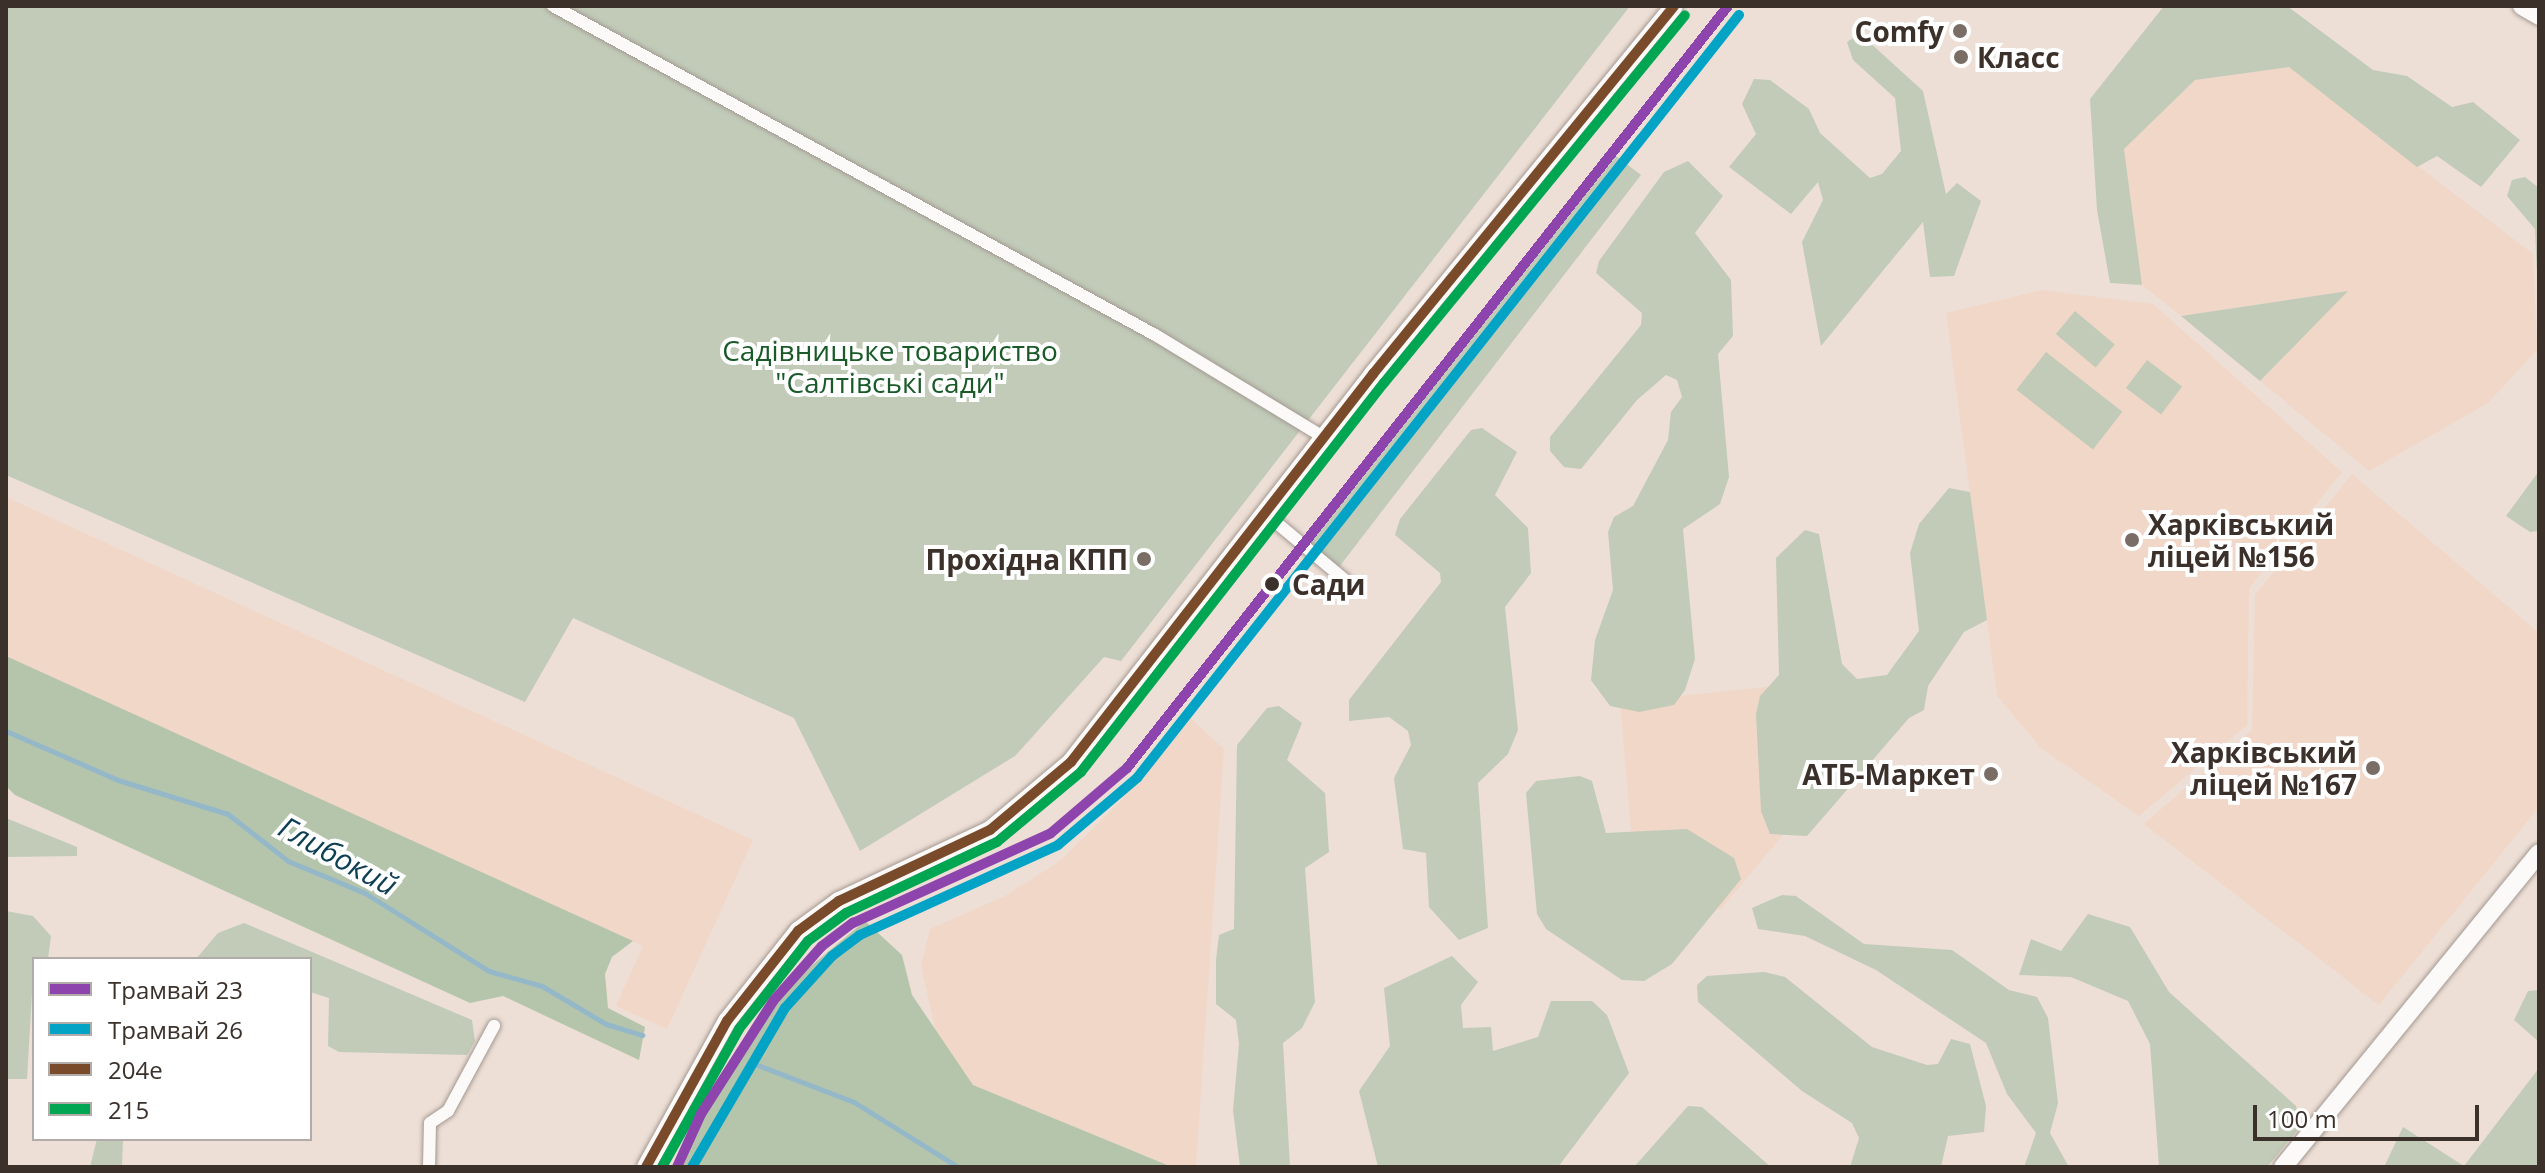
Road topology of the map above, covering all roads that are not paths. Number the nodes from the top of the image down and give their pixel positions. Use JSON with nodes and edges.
{"nodes":[{"id":1,"x":553,"y":6,"type":"edge"},
{"id":2,"x":1674,"y":6,"type":"edge"},
{"id":3,"x":2522,"y":6,"type":"edge"},
{"id":4,"x":2539,"y":16,"type":"edge"},
{"id":5,"x":1325,"y":438,"type":"junction"},
{"id":6,"x":1266,"y":514,"type":"junction"},
{"id":7,"x":1345,"y":580,"type":"dead end"},
{"id":8,"x":2539,"y":853,"type":"edge"},
{"id":9,"x":494,"y":1026,"type":"dead end"},
{"id":10,"x":429,"y":1167,"type":"edge"},
{"id":11,"x":646,"y":1167,"type":"edge"},
{"id":12,"x":2283,"y":1167,"type":"edge"}],
"edges":[{"from":1,"to":5,"type":"street"},
{"from":2,"to":5,"type":"main road"},
{"from":3,"to":4,"type":"main road"},
{"from":5,"to":6,"type":"main road"},
{"from":6,"to":7,"type":"street"},
{"from":6,"to":11,"type":"main road"},
{"from":8,"to":12,"type":"main road"},
{"from":9,"to":10,"type":"street"}]}
